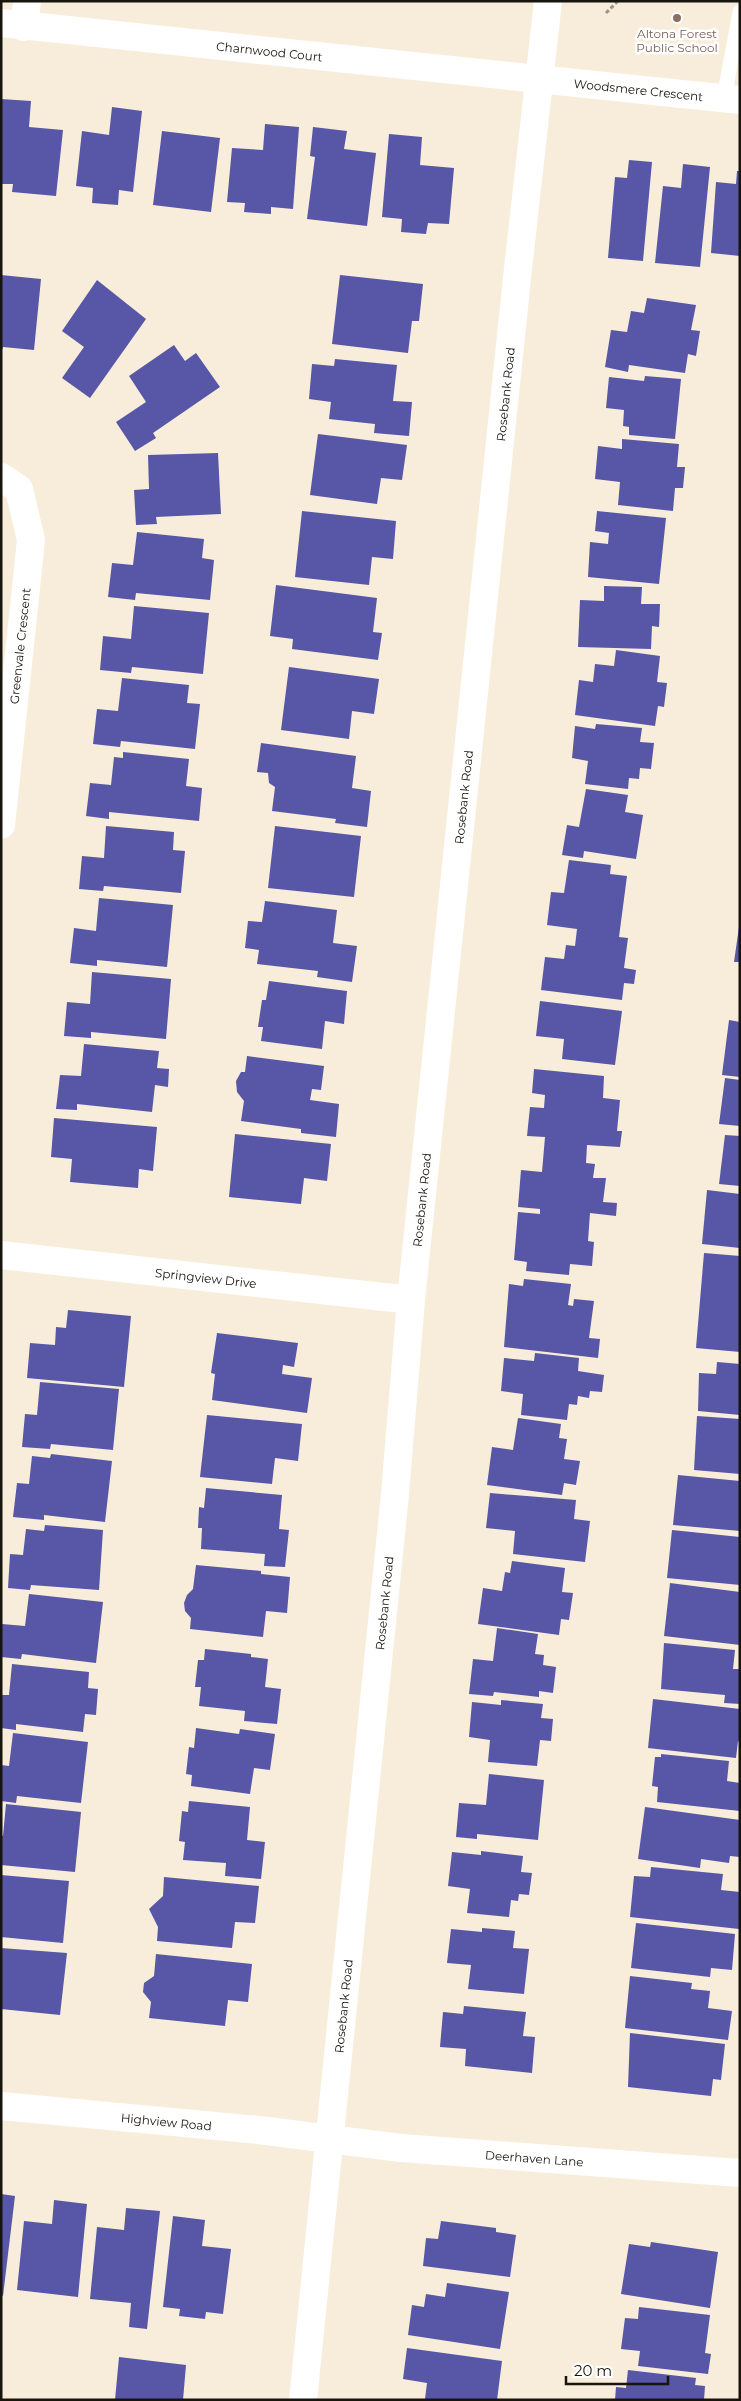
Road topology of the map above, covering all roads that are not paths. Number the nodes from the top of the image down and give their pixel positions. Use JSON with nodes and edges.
{"nodes":[{"id":1,"x":548,"y":1,"type":"edge"},
{"id":2,"x":740,"y":12,"type":"edge"},
{"id":3,"x":18,"y":17,"type":"edge"},
{"id":4,"x":538,"y":78,"type":"junction"},
{"id":5,"x":732,"y":99,"type":"edge"},
{"id":6,"x":1,"y":477,"type":"edge"},
{"id":7,"x":1,"y":826,"type":"edge"},
{"id":8,"x":1,"y":1255,"type":"edge"},
{"id":9,"x":411,"y":1300,"type":"junction"},
{"id":10,"x":1,"y":2106,"type":"edge"},
{"id":11,"x":330,"y":2138,"type":"junction"},
{"id":12,"x":740,"y":2173,"type":"edge"},
{"id":13,"x":302,"y":2400,"type":"edge"}],
"edges":[{"from":1,"to":4,"type":"street","name":"Rosebank Road"},
{"from":2,"to":5,"type":"lane"},
{"from":3,"to":4,"type":"street","name":"Charnwood Court"},
{"from":4,"to":5,"type":"street","name":"Woodsmere Crescent"},
{"from":4,"to":9,"type":"street","name":"Rosebank Road"},
{"from":6,"to":7,"type":"street","name":"Greenvale Crescent"},
{"from":8,"to":9,"type":"street","name":"Springview Drive"},
{"from":9,"to":11,"type":"street","name":"Rosebank Road"},
{"from":10,"to":11,"type":"street","name":"Highview Road"},
{"from":11,"to":12,"type":"street","name":"Deerhaven Lane"},
{"from":11,"to":13,"type":"street","name":"Rosebank Road"}]}
